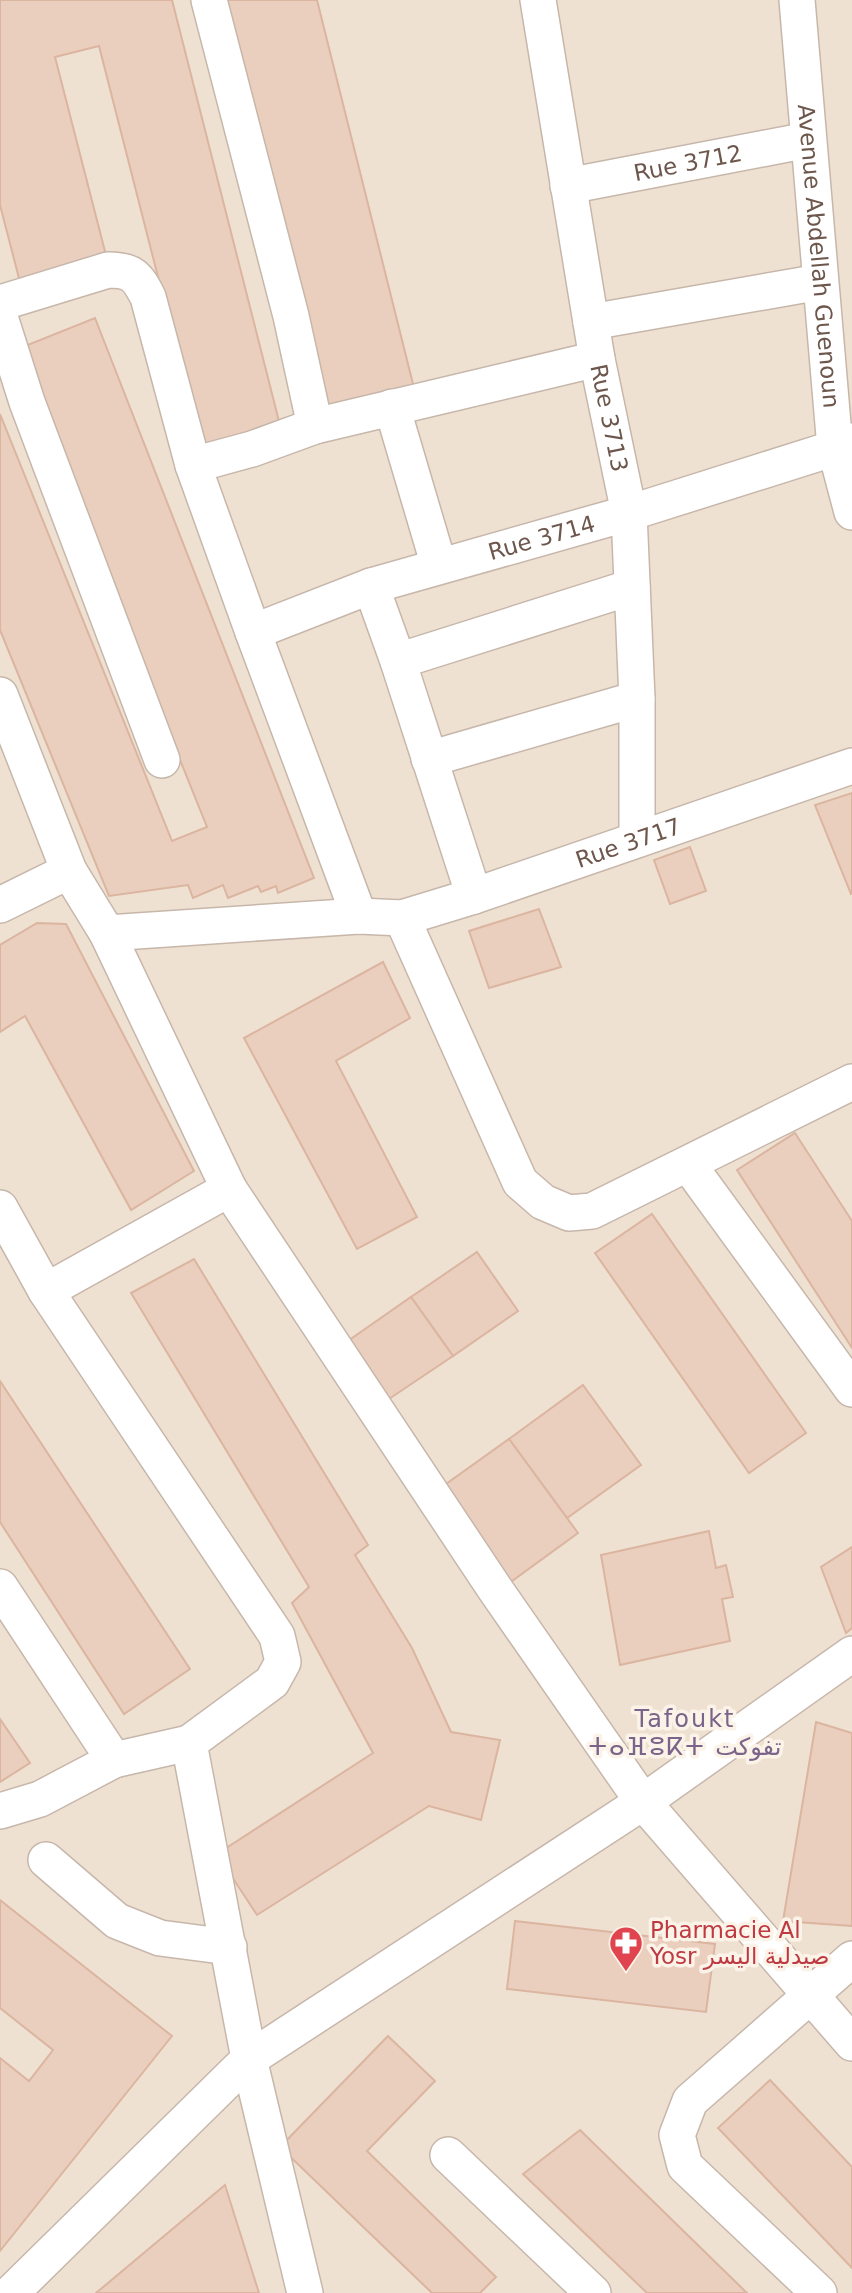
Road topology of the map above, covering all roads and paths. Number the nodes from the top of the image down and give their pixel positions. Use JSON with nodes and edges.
{"nodes":[{"id":1,"x":209,"y":0,"type":"edge"},
{"id":2,"x":538,"y":0,"type":"edge"},
{"id":3,"x":797,"y":0,"type":"edge"},
{"id":4,"x":808,"y":140,"type":"junction"},
{"id":5,"x":568,"y":186,"type":"junction"},
{"id":6,"x":820,"y":282,"type":"junction"},
{"id":7,"x":0,"y":303,"type":"edge"},
{"id":8,"x":0,"y":317,"type":"edge"},
{"id":9,"x":591,"y":322,"type":"junction"},
{"id":10,"x":597,"y":359,"type":"junction"},
{"id":11,"x":392,"y":407,"type":"junction"},
{"id":12,"x":315,"y":426,"type":"junction"},
{"id":13,"x":844,"y":444,"type":"edge"},
{"id":14,"x":193,"y":465,"type":"junction"},
{"id":15,"x":852,"y":512,"type":"edge"},
{"id":16,"x":629,"y":513,"type":"junction"},
{"id":17,"x":439,"y":566,"type":"junction"},
{"id":18,"x":371,"y":586,"type":"junction"},
{"id":19,"x":632,"y":587,"type":"junction"},
{"id":20,"x":253,"y":632,"type":"junction"},
{"id":21,"x":398,"y":661,"type":"junction"},
{"id":22,"x":0,"y":695,"type":"edge"},
{"id":23,"x":636,"y":699,"type":"junction"},
{"id":24,"x":429,"y":759,"type":"junction"},
{"id":25,"x":162,"y":760,"type":"dead end"},
{"id":26,"x":852,"y":766,"type":"edge"},
{"id":27,"x":637,"y":839,"type":"junction"},
{"id":28,"x":69,"y":872,"type":"junction"},
{"id":29,"x":474,"y":896,"type":"junction"},
{"id":30,"x":0,"y":905,"type":"edge"},
{"id":31,"x":359,"y":916,"type":"junction"},
{"id":32,"x":402,"y":918,"type":"junction"},
{"id":33,"x":107,"y":933,"type":"junction"},
{"id":34,"x":847,"y":1094,"type":"edge"},
{"id":35,"x":688,"y":1164,"type":"junction"},
{"id":36,"x":229,"y":1189,"type":"junction"},
{"id":37,"x":0,"y":1208,"type":"edge"},
{"id":38,"x":46,"y":1291,"type":"junction"},
{"id":39,"x":852,"y":1389,"type":"edge"},
{"id":40,"x":0,"y":1587,"type":"edge"},
{"id":41,"x":852,"y":1654,"type":"edge"},
{"id":42,"x":189,"y":1743,"type":"junction"},
{"id":43,"x":114,"y":1760,"type":"junction"},
{"id":44,"x":643,"y":1802,"type":"junction"},
{"id":45,"x":0,"y":1811,"type":"edge"},
{"id":46,"x":46,"y":1860,"type":"dead end"},
{"id":47,"x":229,"y":1947,"type":"junction"},
{"id":48,"x":852,"y":1959,"type":"edge"},
{"id":49,"x":810,"y":1998,"type":"junction"},
{"id":50,"x":852,"y":2043,"type":"edge"},
{"id":51,"x":249,"y":2059,"type":"junction"},
{"id":52,"x":448,"y":2155,"type":"dead end"},
{"id":53,"x":11,"y":2293,"type":"edge"},
{"id":54,"x":306,"y":2293,"type":"edge"},
{"id":55,"x":593,"y":2293,"type":"edge"},
{"id":56,"x":819,"y":2293,"type":"edge"}],
"edges":[{"from":1,"to":12,"type":"street"},
{"from":2,"to":5,"type":"street","name":"Rue 3713"},
{"from":3,"to":4,"type":"street","name":"Avenue Abdellah Guenoun"},
{"from":4,"to":5,"type":"street","name":"Rue 3712"},
{"from":4,"to":6,"type":"street","name":"Avenue Abdellah Guenoun"},
{"from":5,"to":9,"type":"street","name":"Rue 3713"},
{"from":6,"to":9,"type":"street"},
{"from":6,"to":13,"type":"street","name":"Avenue Abdellah Guenoun"},
{"from":7,"to":14,"type":"street"},
{"from":8,"to":25,"type":"street"},
{"from":9,"to":10,"type":"street","name":"Rue 3713"},
{"from":10,"to":11,"type":"street"},
{"from":10,"to":16,"type":"street","name":"Rue 3713"},
{"from":11,"to":12,"type":"street"},
{"from":11,"to":17,"type":"street"},
{"from":12,"to":14,"type":"street"},
{"from":13,"to":15,"type":"street","name":"Avenue Abdellah Guenoun"},
{"from":13,"to":16,"type":"street","name":"Rue 3714"},
{"from":14,"to":20,"type":"street"},
{"from":16,"to":17,"type":"street","name":"Rue 3714"},
{"from":16,"to":19,"type":"street","name":"Rue 3713"},
{"from":17,"to":18,"type":"street","name":"Rue 3714"},
{"from":18,"to":20,"type":"street","name":"Rue 3714"},
{"from":18,"to":21,"type":"street"},
{"from":19,"to":21,"type":"street"},
{"from":19,"to":23,"type":"street","name":"Rue 3713"},
{"from":20,"to":31,"type":"street"},
{"from":21,"to":24,"type":"street"},
{"from":22,"to":28,"type":"street"},
{"from":23,"to":24,"type":"street"},
{"from":23,"to":27,"type":"street","name":"Rue 3713"},
{"from":24,"to":29,"type":"street"},
{"from":26,"to":27,"type":"street","name":"Rue 3717"},
{"from":27,"to":29,"type":"street","name":"Rue 3717"},
{"from":28,"to":30,"type":"street"},
{"from":28,"to":33,"type":"street"},
{"from":29,"to":32,"type":"street","name":"Rue 3717"},
{"from":31,"to":32,"type":"street","name":"Rue 3717"},
{"from":31,"to":33,"type":"street","name":"Rue 3717"},
{"from":32,"to":35,"type":"street"},
{"from":33,"to":36,"type":"street"},
{"from":34,"to":35,"type":"street"},
{"from":35,"to":39,"type":"street"},
{"from":36,"to":38,"type":"street"},
{"from":36,"to":44,"type":"street"},
{"from":37,"to":38,"type":"street"},
{"from":38,"to":42,"type":"street"},
{"from":40,"to":43,"type":"street"},
{"from":41,"to":44,"type":"street"},
{"from":42,"to":43,"type":"street"},
{"from":42,"to":47,"type":"street"},
{"from":43,"to":45,"type":"street"},
{"from":44,"to":49,"type":"street"},
{"from":44,"to":51,"type":"street"},
{"from":46,"to":47,"type":"street"},
{"from":47,"to":51,"type":"street"},
{"from":48,"to":49,"type":"street"},
{"from":49,"to":50,"type":"street"},
{"from":49,"to":56,"type":"street"},
{"from":51,"to":53,"type":"street"},
{"from":51,"to":54,"type":"street"},
{"from":52,"to":55,"type":"street"}]}
